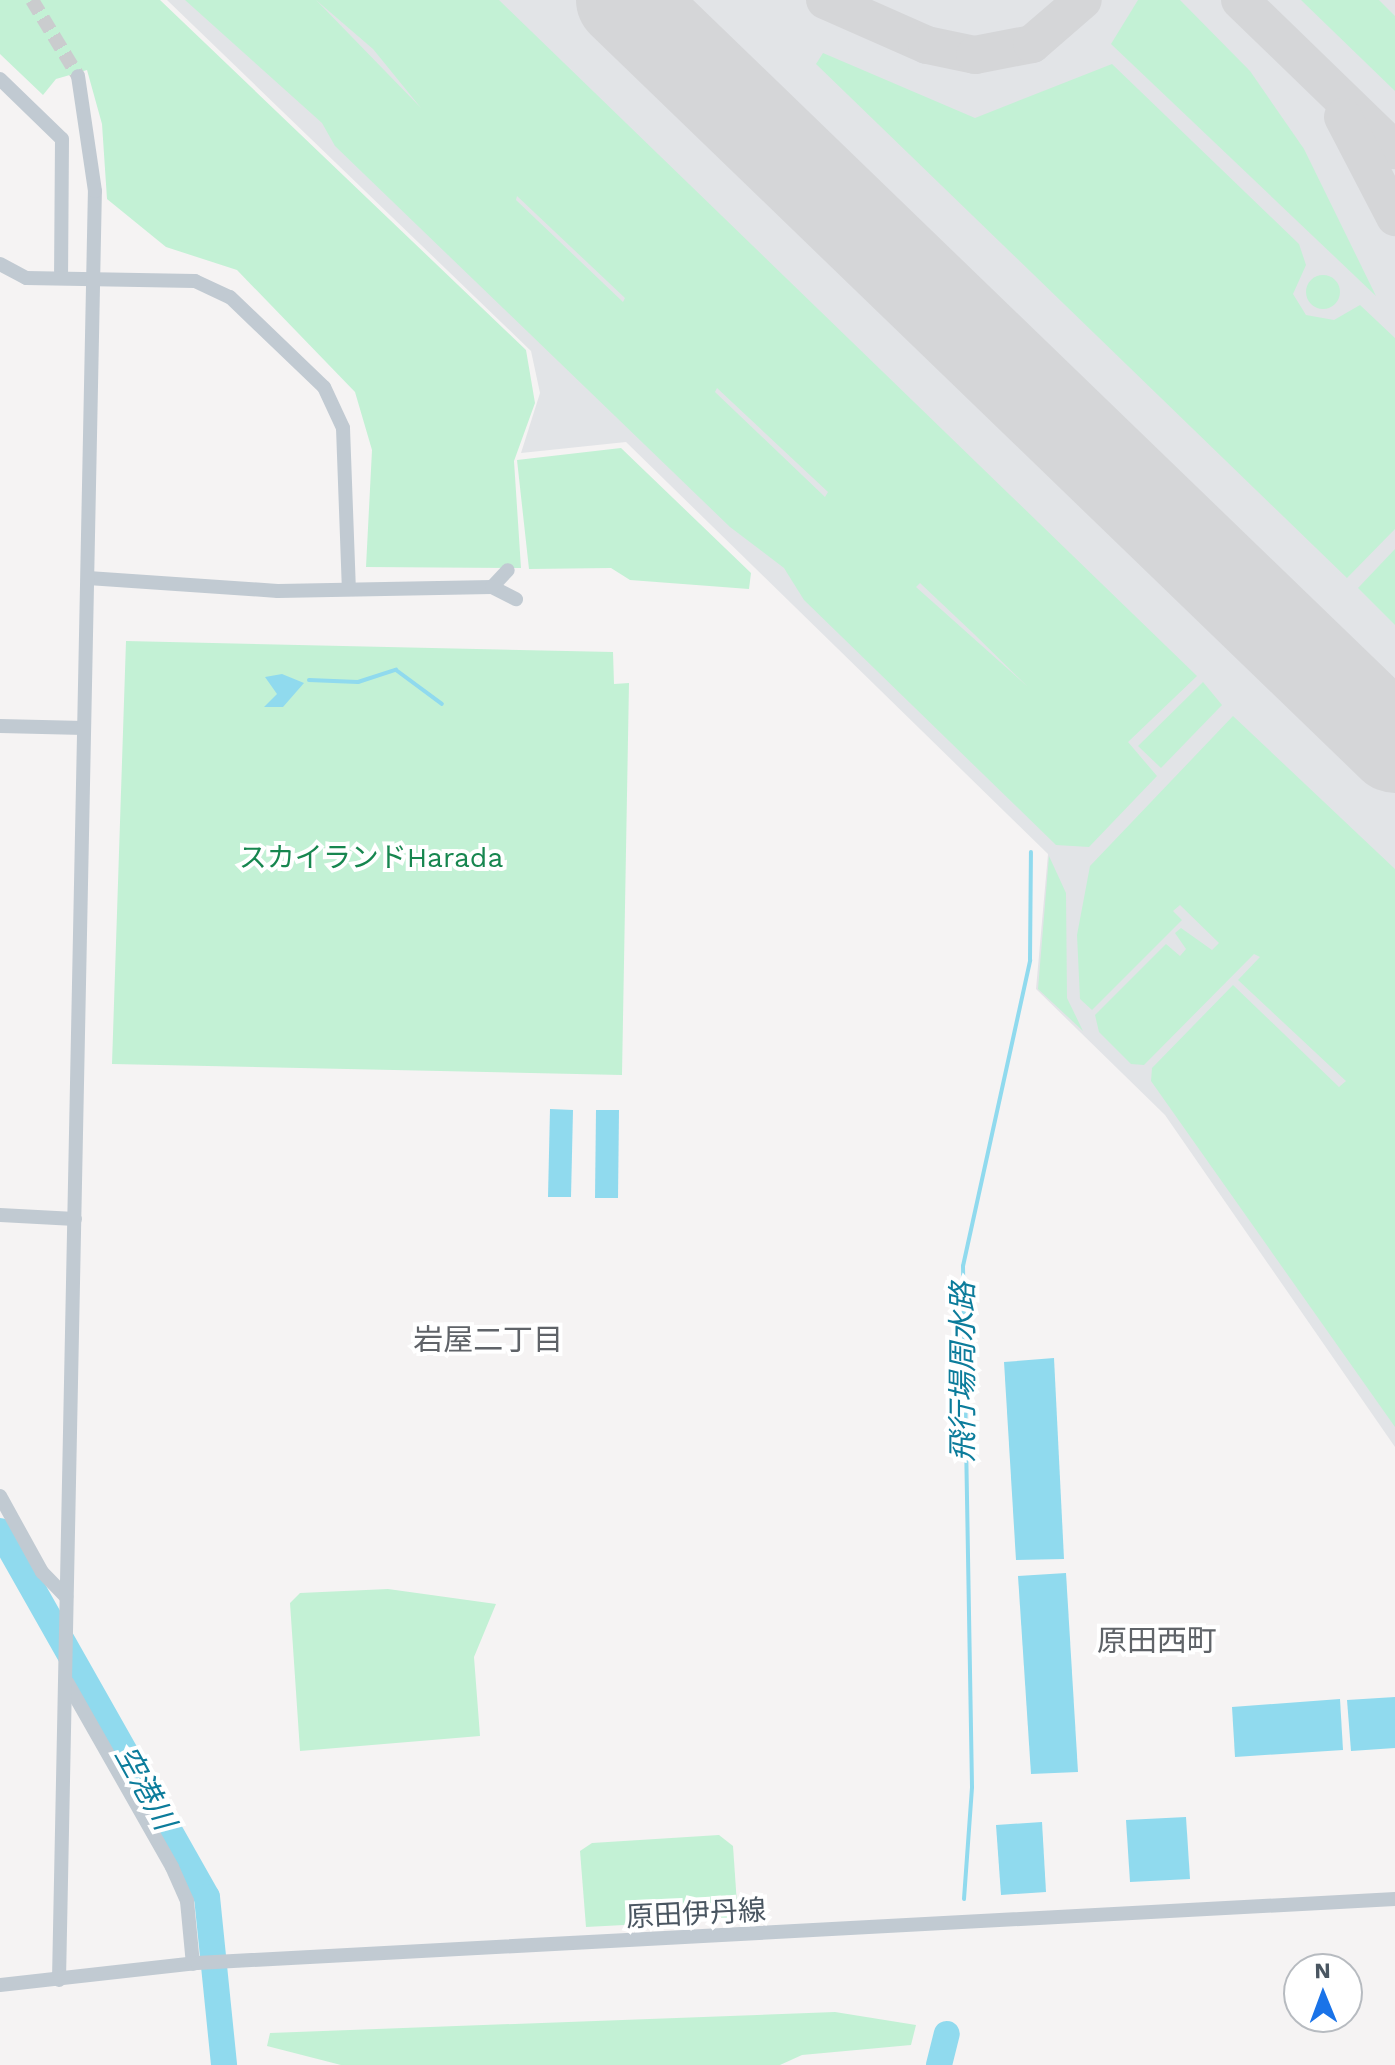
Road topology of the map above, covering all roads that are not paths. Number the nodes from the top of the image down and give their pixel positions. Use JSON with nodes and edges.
{"nodes":[{"id":1,"x":78,"y":76,"type":"tunnel mouth"},
{"id":2,"x":0,"y":79,"type":"edge"},
{"id":3,"x":0,"y":264,"type":"edge"},
{"id":4,"x":61,"y":278,"type":"junction"},
{"id":5,"x":94,"y":278,"type":"junction"},
{"id":6,"x":508,"y":570,"type":"dead end"},
{"id":7,"x":88,"y":578,"type":"junction"},
{"id":8,"x":492,"y":587,"type":"junction"},
{"id":9,"x":349,"y":589,"type":"junction"},
{"id":10,"x":516,"y":599,"type":"dead end"},
{"id":11,"x":0,"y":726,"type":"edge"},
{"id":12,"x":84,"y":728,"type":"junction"},
{"id":13,"x":0,"y":1215,"type":"edge"},
{"id":14,"x":75,"y":1219,"type":"junction"},
{"id":15,"x":0,"y":1496,"type":"edge"},
{"id":16,"x":66,"y":1604,"type":"junction"},
{"id":17,"x":65,"y":1678,"type":"junction"},
{"id":18,"x":1395,"y":1899,"type":"edge"},
{"id":19,"x":195,"y":1963,"type":"junction"},
{"id":20,"x":59,"y":1980,"type":"junction"},
{"id":21,"x":0,"y":1985,"type":"edge"}],
"edges":[{"from":1,"to":5,"type":"street"},
{"from":2,"to":4,"type":"street"},
{"from":3,"to":4,"type":"street"},
{"from":4,"to":5,"type":"street"},
{"from":5,"to":7,"type":"street"},
{"from":5,"to":9,"type":"street"},
{"from":6,"to":8,"type":"street"},
{"from":7,"to":9,"type":"street"},
{"from":7,"to":12,"type":"street"},
{"from":8,"to":9,"type":"street"},
{"from":8,"to":10,"type":"street"},
{"from":11,"to":12,"type":"street"},
{"from":12,"to":14,"type":"street"},
{"from":13,"to":14,"type":"street"},
{"from":14,"to":16,"type":"street"},
{"from":15,"to":16,"type":"street"},
{"from":16,"to":17,"type":"street"},
{"from":17,"to":19,"type":"street"},
{"from":17,"to":20,"type":"street"},
{"from":18,"to":19,"type":"street","name":"原田伊丹線"},
{"from":19,"to":20,"type":"street","name":"原田伊丹線"},
{"from":20,"to":21,"type":"street","name":"原田伊丹線"}]}
